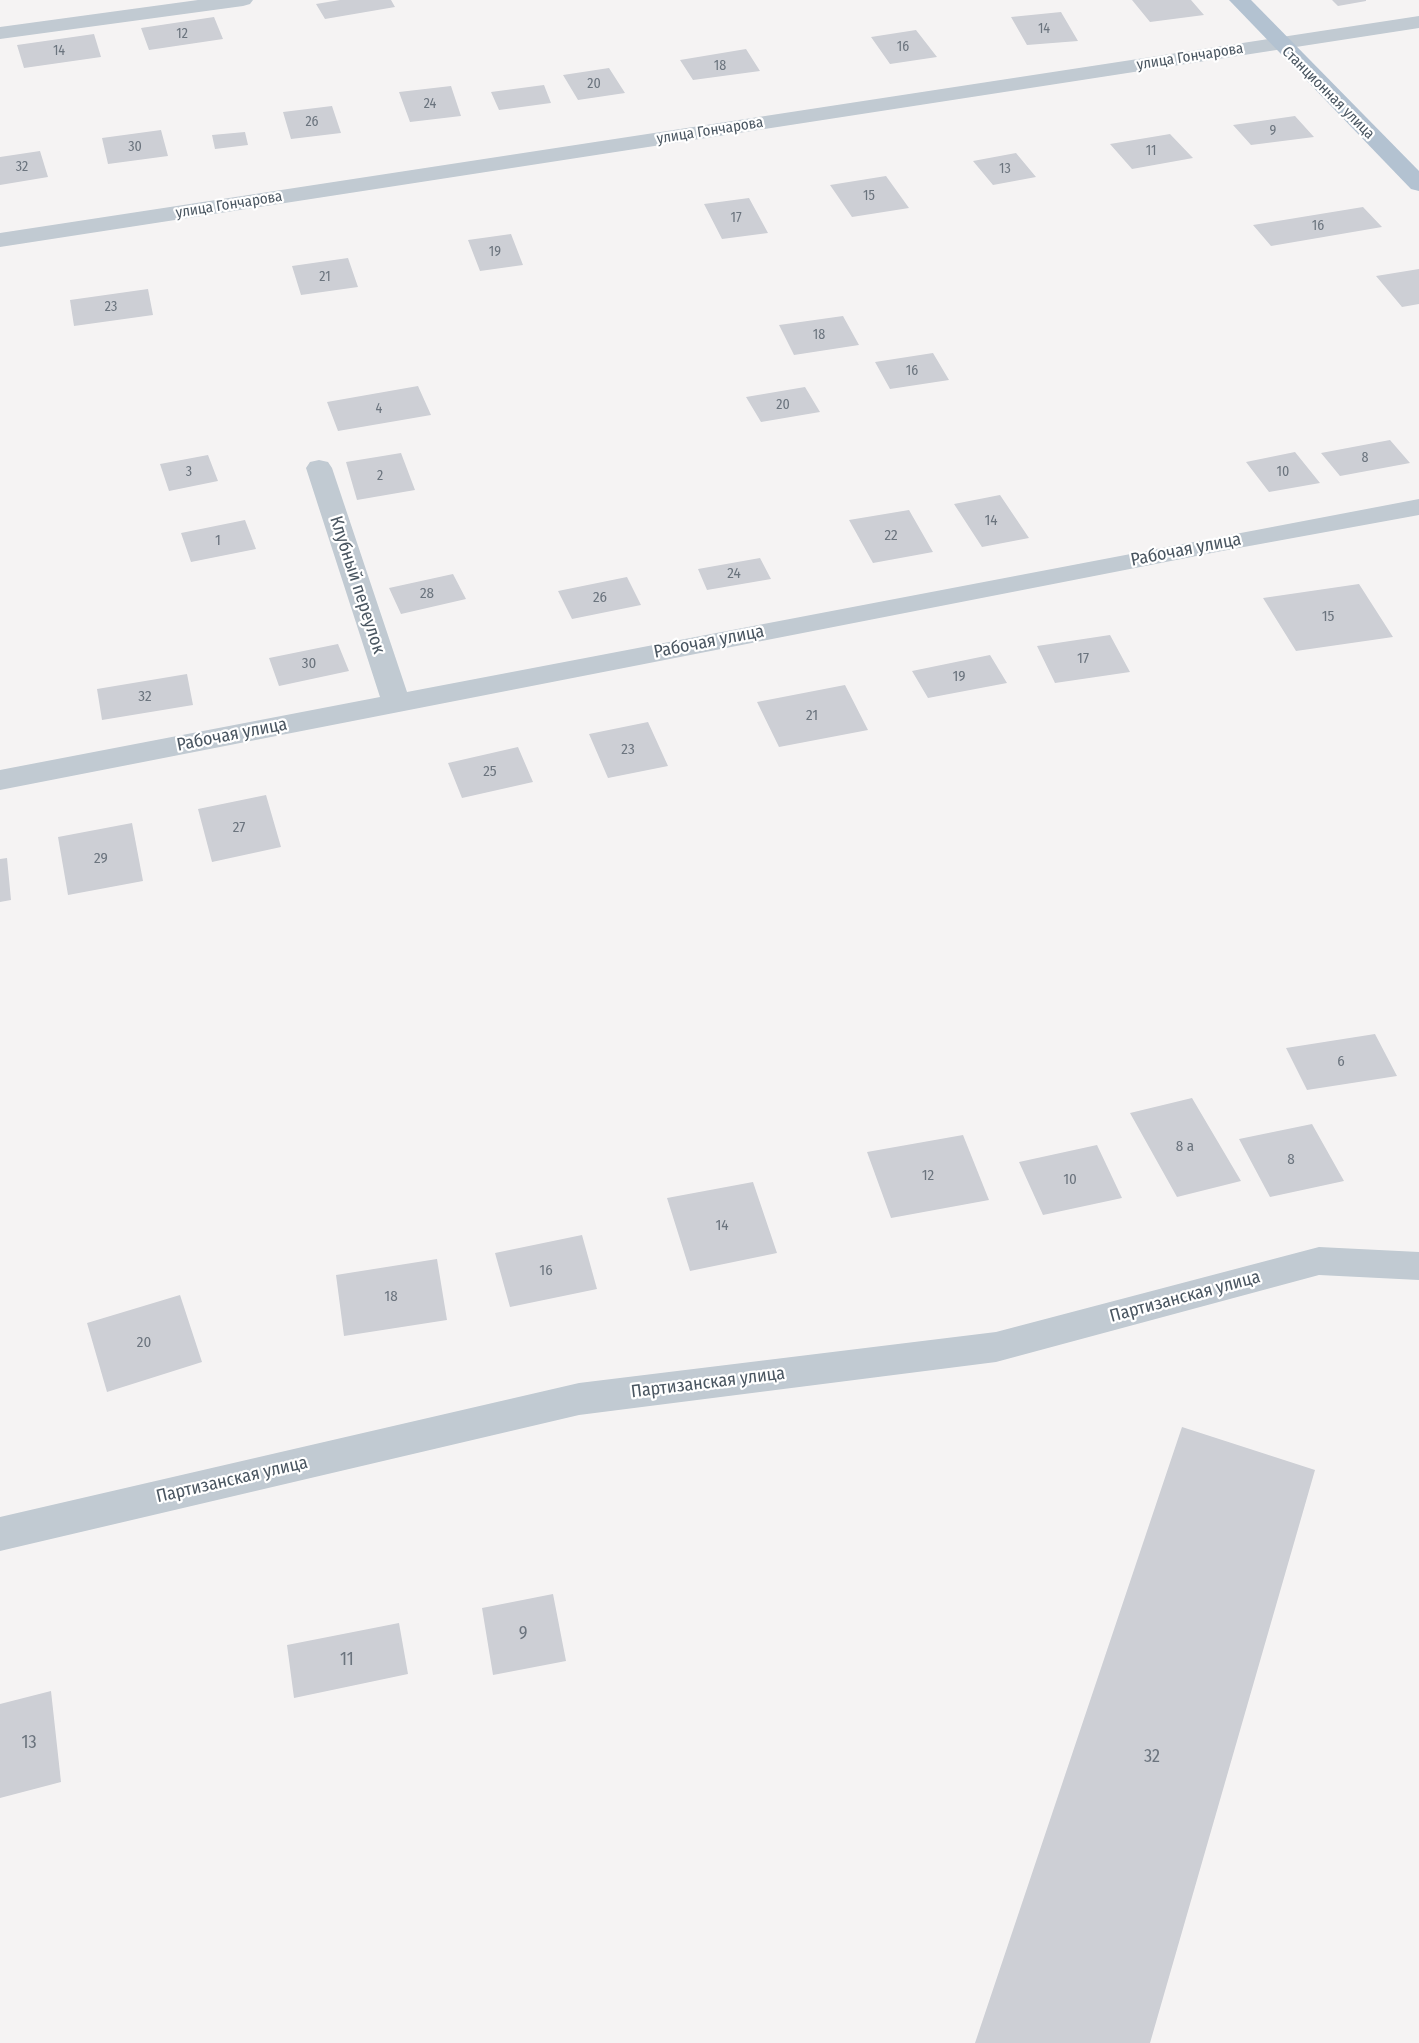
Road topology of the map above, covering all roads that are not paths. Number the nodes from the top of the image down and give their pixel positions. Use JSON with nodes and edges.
{"nodes":[{"id":1,"x":243,"y":0,"type":"edge"},
{"id":2,"x":1239,"y":0,"type":"edge"},
{"id":3,"x":1419,"y":22,"type":"edge"},
{"id":4,"x":0,"y":33,"type":"edge"},
{"id":5,"x":1279,"y":44,"type":"junction"},
{"id":6,"x":1419,"y":184,"type":"edge"},
{"id":7,"x":0,"y":240,"type":"edge"},
{"id":8,"x":318,"y":468,"type":"dead end"},
{"id":9,"x":1419,"y":507,"type":"edge"},
{"id":10,"x":396,"y":703,"type":"junction"},
{"id":11,"x":0,"y":780,"type":"edge"},
{"id":12,"x":1419,"y":1266,"type":"edge"},
{"id":13,"x":0,"y":1534,"type":"edge"}],
"edges":[{"from":1,"to":4,"type":"street"},
{"from":2,"to":5,"type":"main road","name":"Станционная улица"},
{"from":3,"to":5,"type":"street","name":"улица Гончарова"},
{"from":5,"to":6,"type":"main road","name":"Станционная улица"},
{"from":5,"to":7,"type":"street","name":"улица Гончарова"},
{"from":8,"to":10,"type":"street","name":"Клубный переулок"},
{"from":9,"to":10,"type":"street","name":"Рабочая улица"},
{"from":10,"to":11,"type":"street","name":"Рабочая улица"},
{"from":12,"to":13,"type":"street","name":"Партизанская улица"}]}
